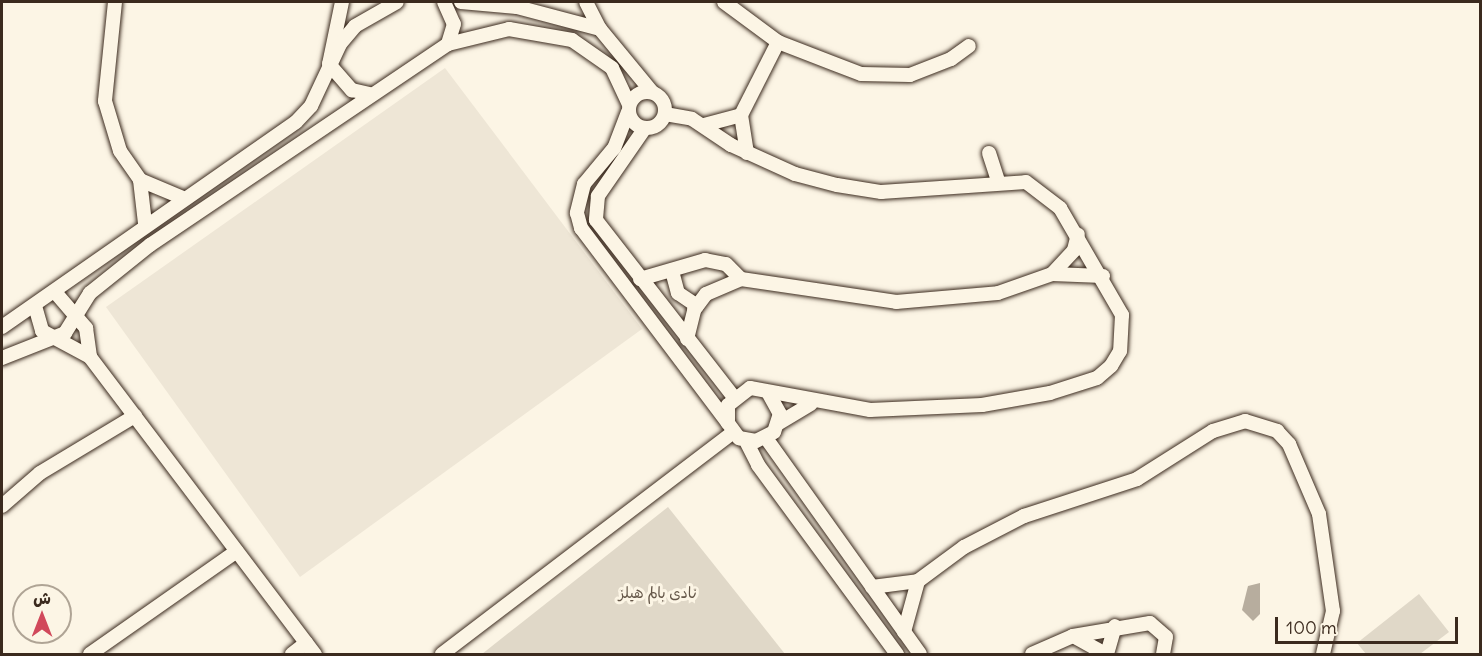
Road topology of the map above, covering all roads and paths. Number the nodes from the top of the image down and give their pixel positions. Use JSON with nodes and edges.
{"nodes":[{"id":1,"x":115,"y":2,"type":"edge"},
{"id":2,"x":342,"y":2,"type":"edge"},
{"id":3,"x":397,"y":2,"type":"edge"},
{"id":4,"x":444,"y":2,"type":"edge"},
{"id":5,"x":461,"y":2,"type":"edge"},
{"id":6,"x":586,"y":2,"type":"edge"},
{"id":7,"x":724,"y":2,"type":"edge"},
{"id":8,"x":600,"y":29,"type":"junction"},
{"id":9,"x":778,"y":42,"type":"junction"},
{"id":10,"x":448,"y":44,"type":"junction"},
{"id":11,"x":969,"y":46,"type":"dead end"},
{"id":12,"x":329,"y":64,"type":"junction"},
{"id":13,"x":652,"y":92,"type":"junction"},
{"id":14,"x":370,"y":93,"type":"junction"},
{"id":15,"x":629,"y":108,"type":"junction"},
{"id":16,"x":665,"y":114,"type":"junction"},
{"id":17,"x":741,"y":115,"type":"junction"},
{"id":18,"x":704,"y":125,"type":"junction"},
{"id":19,"x":645,"y":128,"type":"junction"},
{"id":20,"x":747,"y":153,"type":"junction"},
{"id":21,"x":989,"y":153,"type":"dead end"},
{"id":22,"x":140,"y":180,"type":"junction"},
{"id":23,"x":998,"y":180,"type":"junction"},
{"id":24,"x":183,"y":198,"type":"junction"},
{"id":25,"x":145,"y":223,"type":"junction"},
{"id":26,"x":1078,"y":234,"type":"junction"},
{"id":27,"x":672,"y":272,"type":"junction"},
{"id":28,"x":1052,"y":274,"type":"junction"},
{"id":29,"x":1103,"y":276,"type":"junction"},
{"id":30,"x":640,"y":279,"type":"junction"},
{"id":31,"x":741,"y":279,"type":"junction"},
{"id":32,"x":55,"y":292,"type":"junction"},
{"id":33,"x":35,"y":306,"type":"junction"},
{"id":34,"x":697,"y":306,"type":"junction"},
{"id":35,"x":79,"y":314,"type":"junction"},
{"id":36,"x":2,"y":327,"type":"edge"},
{"id":37,"x":49,"y":337,"type":"junction"},
{"id":38,"x":687,"y":339,"type":"junction"},
{"id":39,"x":90,"y":357,"type":"junction"},
{"id":40,"x":2,"y":358,"type":"edge"},
{"id":41,"x":768,"y":392,"type":"junction"},
{"id":42,"x":734,"y":396,"type":"junction"},
{"id":43,"x":811,"y":404,"type":"junction"},
{"id":44,"x":135,"y":416,"type":"junction"},
{"id":45,"x":779,"y":423,"type":"junction"},
{"id":46,"x":730,"y":428,"type":"junction"},
{"id":47,"x":766,"y":438,"type":"junction"},
{"id":48,"x":746,"y":441,"type":"junction"},
{"id":49,"x":2,"y":506,"type":"edge"},
{"id":50,"x":237,"y":551,"type":"junction"},
{"id":51,"x":918,"y":581,"type":"junction"},
{"id":52,"x":872,"y":587,"type":"junction"},
{"id":53,"x":1115,"y":626,"type":"junction"},
{"id":54,"x":904,"y":632,"type":"junction"},
{"id":55,"x":1073,"y":636,"type":"junction"},
{"id":56,"x":311,"y":649,"type":"edge"},
{"id":57,"x":90,"y":654,"type":"edge"},
{"id":58,"x":292,"y":654,"type":"edge"},
{"id":59,"x":442,"y":654,"type":"edge"},
{"id":60,"x":897,"y":654,"type":"edge"},
{"id":61,"x":920,"y":654,"type":"edge"},
{"id":62,"x":1032,"y":654,"type":"edge"},
{"id":63,"x":1106,"y":654,"type":"edge"},
{"id":64,"x":1163,"y":654,"type":"edge"},
{"id":65,"x":1323,"y":654,"type":"edge"}],
"edges":[{"from":1,"to":22,"type":"street"},
{"from":2,"to":12,"type":"street"},
{"from":3,"to":12,"type":"street"},
{"from":4,"to":10,"type":"street"},
{"from":5,"to":8,"type":"street"},
{"from":6,"to":8,"type":"street"},
{"from":7,"to":9,"type":"street"},
{"from":8,"to":13,"type":"street"},
{"from":9,"to":11,"type":"street"},
{"from":9,"to":17,"type":"street"},
{"from":10,"to":14,"type":"street"},
{"from":10,"to":15,"type":"street"},
{"from":12,"to":14,"type":"street"},
{"from":12,"to":24,"type":"street"},
{"from":13,"to":15,"type":"street"},
{"from":13,"to":16,"type":"street"},
{"from":14,"to":35,"type":"street"},
{"from":15,"to":19,"type":"street"},
{"from":15,"to":46,"type":"street"},
{"from":16,"to":18,"type":"street"},
{"from":16,"to":19,"type":"street"},
{"from":17,"to":18,"type":"street"},
{"from":17,"to":20,"type":"street"},
{"from":18,"to":20,"type":"street"},
{"from":19,"to":30,"type":"street"},
{"from":20,"to":23,"type":"street"},
{"from":21,"to":23,"type":"street"},
{"from":22,"to":24,"type":"street"},
{"from":22,"to":25,"type":"street"},
{"from":23,"to":26,"type":"street"},
{"from":24,"to":25,"type":"street"},
{"from":25,"to":32,"type":"street"},
{"from":26,"to":28,"type":"street"},
{"from":26,"to":29,"type":"street"},
{"from":27,"to":30,"type":"street"},
{"from":27,"to":31,"type":"street"},
{"from":27,"to":34,"type":"street"},
{"from":28,"to":29,"type":"street"},
{"from":28,"to":31,"type":"street"},
{"from":29,"to":43,"type":"street"},
{"from":30,"to":38,"type":"street"},
{"from":31,"to":34,"type":"street"},
{"from":32,"to":33,"type":"street"},
{"from":32,"to":35,"type":"street"},
{"from":33,"to":36,"type":"street"},
{"from":33,"to":37,"type":"street"},
{"from":34,"to":38,"type":"street"},
{"from":35,"to":37,"type":"street"},
{"from":35,"to":39,"type":"street"},
{"from":37,"to":39,"type":"street"},
{"from":37,"to":40,"type":"street"},
{"from":38,"to":42,"type":"street"},
{"from":39,"to":44,"type":"street"},
{"from":41,"to":42,"type":"street"},
{"from":41,"to":43,"type":"street"},
{"from":41,"to":45,"type":"street"},
{"from":42,"to":46,"type":"street"},
{"from":43,"to":45,"type":"street"},
{"from":44,"to":49,"type":"street"},
{"from":44,"to":50,"type":"street"},
{"from":45,"to":47,"type":"street"},
{"from":46,"to":48,"type":"street"},
{"from":46,"to":59,"type":"street"},
{"from":47,"to":48,"type":"street"},
{"from":47,"to":52,"type":"street"},
{"from":48,"to":60,"type":"street"},
{"from":50,"to":56,"type":"street"},
{"from":50,"to":57,"type":"street"},
{"from":51,"to":52,"type":"street"},
{"from":51,"to":54,"type":"street"},
{"from":51,"to":65,"type":"street"},
{"from":52,"to":54,"type":"street"},
{"from":53,"to":55,"type":"street"},
{"from":53,"to":63,"type":"street"},
{"from":53,"to":64,"type":"street"},
{"from":54,"to":61,"type":"street"},
{"from":55,"to":62,"type":"street"},
{"from":55,"to":63,"type":"street"},
{"from":56,"to":58,"type":"street"}]}
